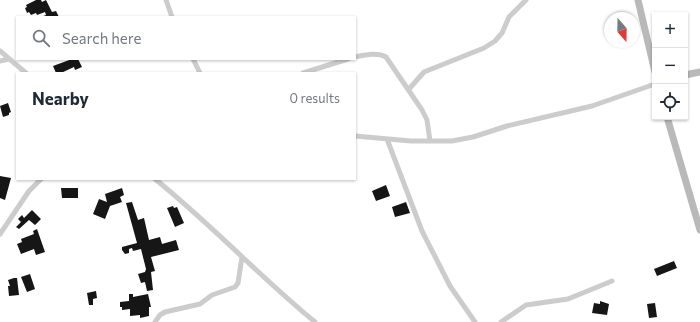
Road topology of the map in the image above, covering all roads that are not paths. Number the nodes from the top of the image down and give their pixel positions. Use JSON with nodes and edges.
{"nodes":[{"id":1,"x":166,"y":0,"type":"edge"},
{"id":2,"x":526,"y":0,"type":"edge"},
{"id":3,"x":638,"y":0,"type":"edge"},
{"id":4,"x":172,"y":16,"type":"edge"},
{"id":5,"x":0,"y":51,"type":"edge"},
{"id":6,"x":356,"y":57,"type":"edge"},
{"id":7,"x":9,"y":59,"type":"junction"},
{"id":8,"x":652,"y":59,"type":"edge"},
{"id":9,"x":194,"y":60,"type":"edge"},
{"id":10,"x":345,"y":60,"type":"edge"},
{"id":11,"x":0,"y":62,"type":"edge"},
{"id":12,"x":25,"y":72,"type":"edge"},
{"id":13,"x":200,"y":72,"type":"edge"},
{"id":14,"x":306,"y":72,"type":"edge"},
{"id":15,"x":700,"y":72,"type":"edge"},
{"id":16,"x":688,"y":74,"type":"edge"},
{"id":17,"x":652,"y":85,"type":"edge"},
{"id":18,"x":409,"y":89,"type":"junction"},
{"id":19,"x":668,"y":120,"type":"edge"},
{"id":20,"x":356,"y":136,"type":"edge"},
{"id":21,"x":387,"y":139,"type":"junction"},
{"id":22,"x":430,"y":141,"type":"junction"},
{"id":23,"x":40,"y":180,"type":"edge"},
{"id":24,"x":156,"y":180,"type":"edge"},
{"id":25,"x":700,"y":230,"type":"edge"},
{"id":26,"x":0,"y":234,"type":"edge"},
{"id":27,"x":242,"y":257,"type":"junction"},
{"id":28,"x":612,"y":281,"type":"dead end"},
{"id":29,"x":155,"y":322,"type":"edge"},
{"id":30,"x":315,"y":322,"type":"edge"},
{"id":31,"x":475,"y":322,"type":"edge"},
{"id":32,"x":501,"y":322,"type":"edge"}],
"edges":[{"from":1,"to":4,"type":"street"},
{"from":2,"to":18,"type":"street"},
{"from":3,"to":8,"type":"main road"},
{"from":5,"to":7,"type":"street"},
{"from":6,"to":18,"type":"street"},
{"from":7,"to":11,"type":"street"},
{"from":7,"to":12,"type":"street"},
{"from":9,"to":13,"type":"street"},
{"from":10,"to":14,"type":"street"},
{"from":15,"to":16,"type":"main road"},
{"from":17,"to":22,"type":"street"},
{"from":18,"to":22,"type":"street"},
{"from":19,"to":25,"type":"main road"},
{"from":20,"to":21,"type":"street"},
{"from":21,"to":22,"type":"street"},
{"from":21,"to":31,"type":"street"},
{"from":23,"to":26,"type":"street"},
{"from":24,"to":27,"type":"street"},
{"from":27,"to":29,"type":"street"},
{"from":27,"to":30,"type":"street"},
{"from":28,"to":32,"type":"street"}]}
